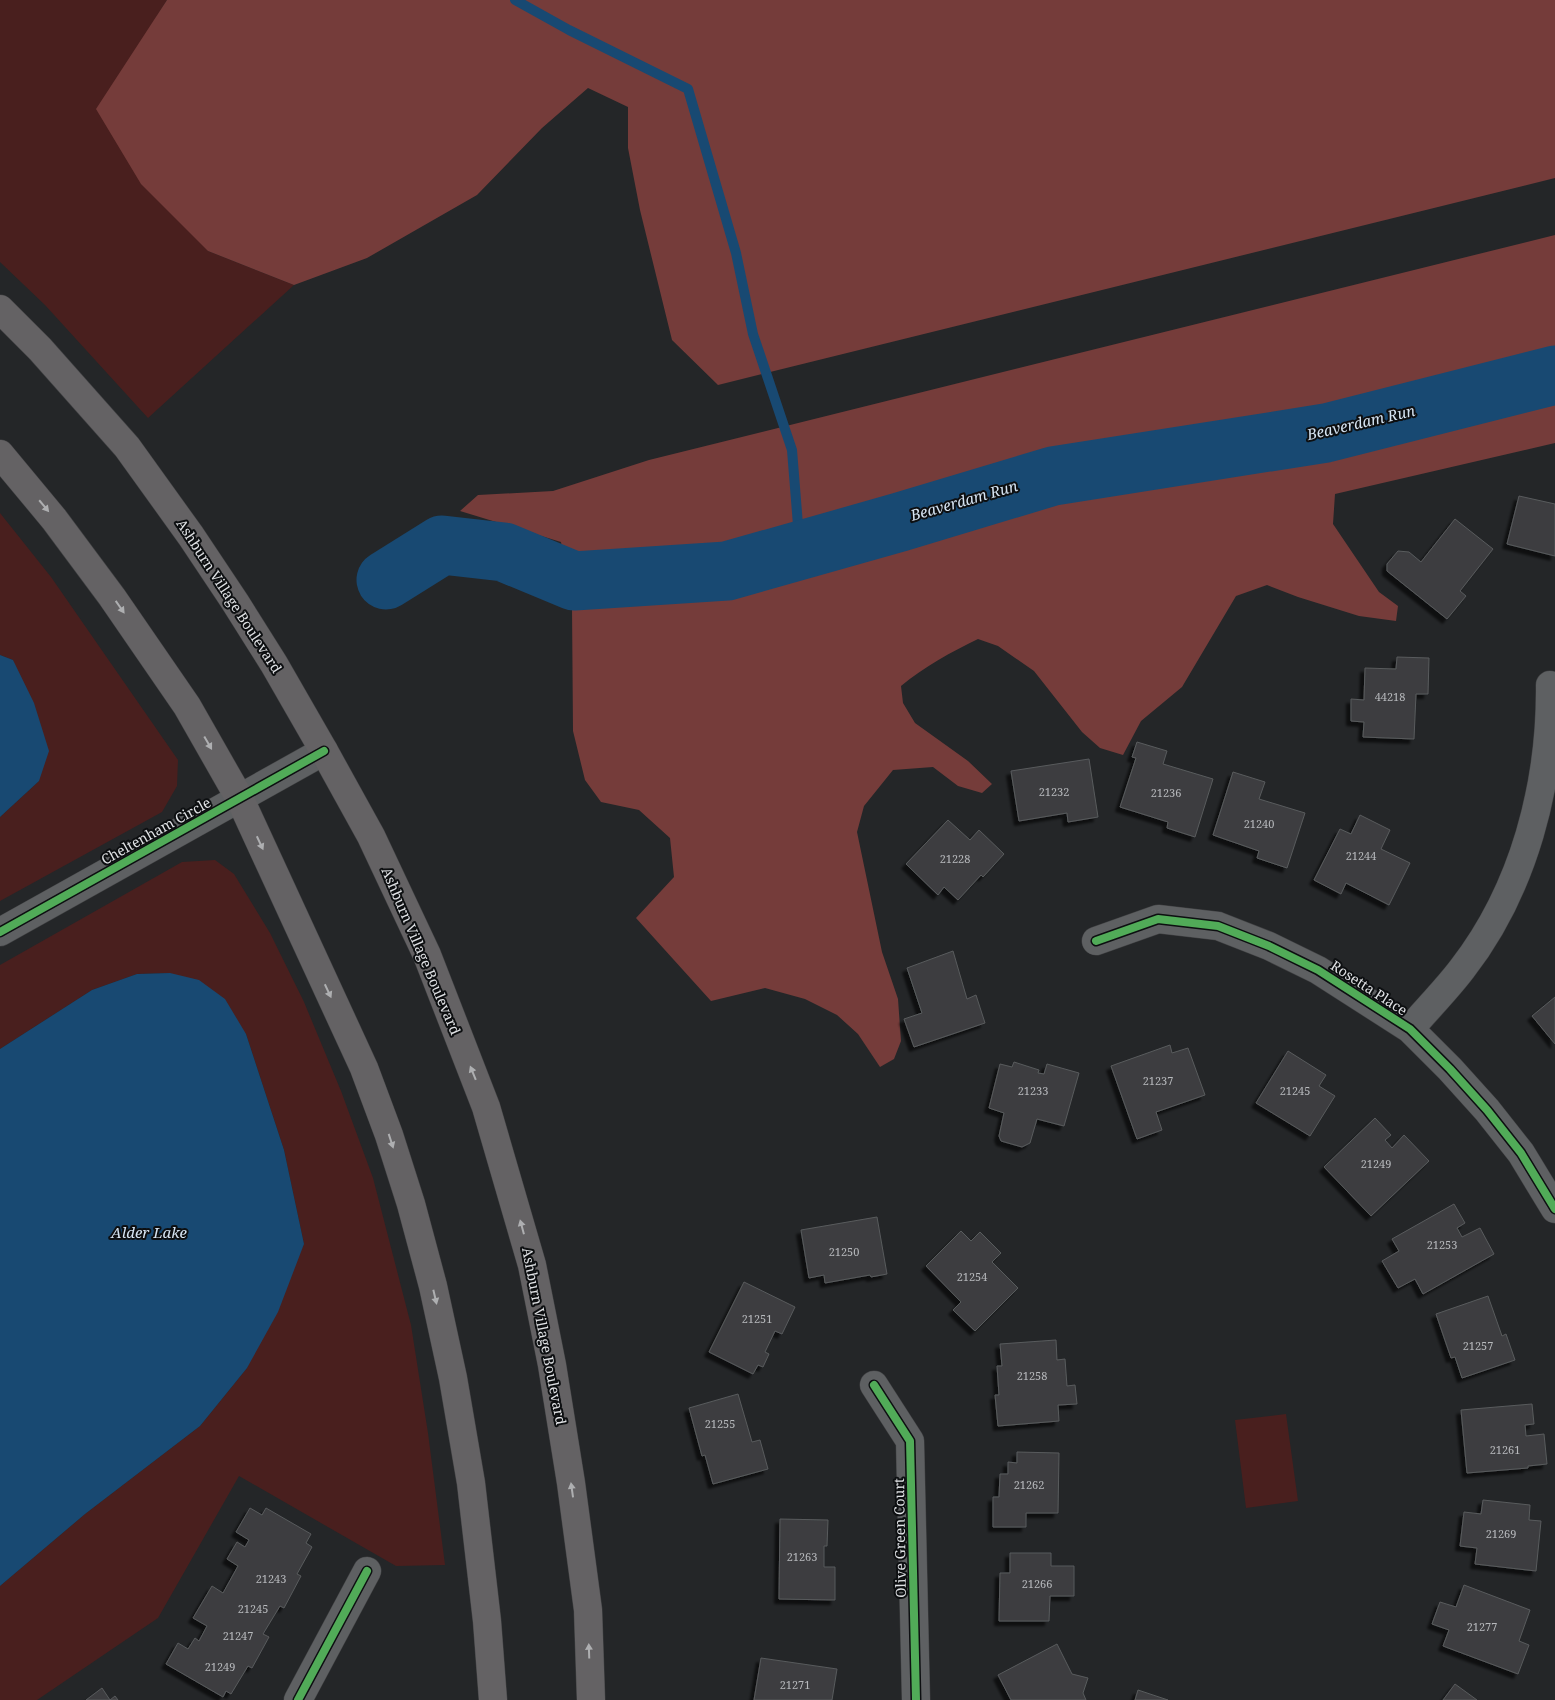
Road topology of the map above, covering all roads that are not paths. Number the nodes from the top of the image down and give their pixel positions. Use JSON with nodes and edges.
{"nodes":[{"id":1,"x":0,"y":309,"type":"edge"},
{"id":2,"x":0,"y":454,"type":"edge"},
{"id":3,"x":1550,"y":684,"type":"dead end"},
{"id":4,"x":324,"y":750,"type":"junction"},
{"id":5,"x":240,"y":799,"type":"junction"},
{"id":6,"x":0,"y":932,"type":"edge"},
{"id":7,"x":1096,"y":941,"type":"dead end"},
{"id":8,"x":1410,"y":1029,"type":"junction"},
{"id":9,"x":1555,"y":1209,"type":"edge"},
{"id":10,"x":874,"y":1385,"type":"dead end"},
{"id":11,"x":366,"y":1570,"type":"dead end"},
{"id":12,"x":298,"y":1700,"type":"edge"},
{"id":13,"x":493,"y":1700,"type":"edge"},
{"id":14,"x":591,"y":1700,"type":"edge"},
{"id":15,"x":916,"y":1700,"type":"edge"}],
"edges":[{"from":1,"to":4,"type":"main road","name":"Ashburn Village Boulevard"},
{"from":2,"to":5,"type":"main road","one_way":true},
{"from":3,"to":8,"type":"street"},
{"from":4,"to":5,"type":"street","name":"Cheltenham Circle"},
{"from":14,"to":4,"type":"main road","name":"Ashburn Village Boulevard","one_way":true},
{"from":5,"to":6,"type":"street","name":"Cheltenham Circle"},
{"from":5,"to":13,"type":"main road","one_way":true},
{"from":7,"to":8,"type":"street","name":"Rosetta Place"},
{"from":8,"to":9,"type":"street","name":"Rosetta Place"},
{"from":10,"to":15,"type":"street","name":"Olive Green Court"},
{"from":11,"to":12,"type":"street"}]}
